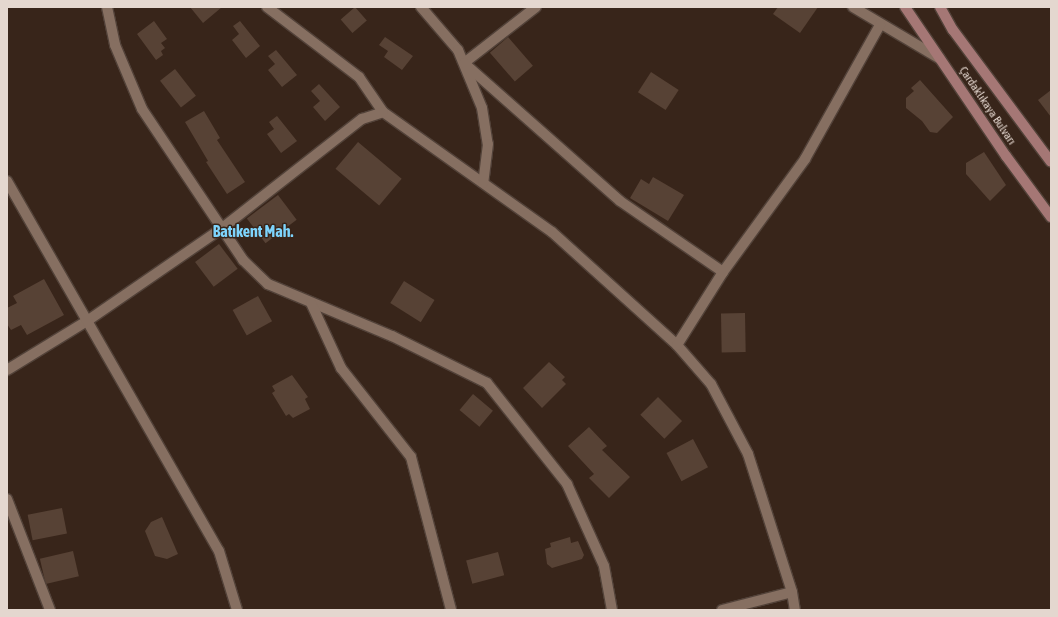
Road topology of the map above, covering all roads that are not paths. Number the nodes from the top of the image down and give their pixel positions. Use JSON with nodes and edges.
{"nodes":[{"id":1,"x":107,"y":7,"type":"edge"},
{"id":2,"x":267,"y":7,"type":"edge"},
{"id":3,"x":421,"y":7,"type":"edge"},
{"id":4,"x":536,"y":7,"type":"edge"},
{"id":5,"x":853,"y":7,"type":"edge"},
{"id":6,"x":905,"y":7,"type":"edge"},
{"id":7,"x":940,"y":7,"type":"edge"},
{"id":8,"x":880,"y":25,"type":"junction"},
{"id":9,"x":939,"y":58,"type":"junction"},
{"id":10,"x":464,"y":63,"type":"junction"},
{"id":11,"x":383,"y":112,"type":"junction"},
{"id":12,"x":1051,"y":162,"type":"edge"},
{"id":13,"x":7,"y":181,"type":"edge"},
{"id":14,"x":483,"y":183,"type":"junction"},
{"id":15,"x":1051,"y":217,"type":"edge"},
{"id":16,"x":221,"y":229,"type":"junction"},
{"id":17,"x":723,"y":272,"type":"junction"},
{"id":18,"x":311,"y":303,"type":"junction"},
{"id":19,"x":87,"y":321,"type":"junction"},
{"id":20,"x":677,"y":345,"type":"junction"},
{"id":21,"x":7,"y":370,"type":"edge"},
{"id":22,"x":7,"y":499,"type":"edge"},
{"id":23,"x":792,"y":592,"type":"junction"},
{"id":24,"x":50,"y":610,"type":"edge"},
{"id":25,"x":237,"y":610,"type":"edge"},
{"id":26,"x":451,"y":610,"type":"edge"},
{"id":27,"x":612,"y":610,"type":"edge"},
{"id":28,"x":722,"y":610,"type":"edge"},
{"id":29,"x":795,"y":610,"type":"edge"}],
"edges":[{"from":1,"to":16,"type":"street"},
{"from":2,"to":11,"type":"street"},
{"from":3,"to":10,"type":"street"},
{"from":4,"to":10,"type":"street"},
{"from":5,"to":8,"type":"street"},
{"from":6,"to":9,"type":"main road","name":"Çardaklıkaya Bulvarı"},
{"from":7,"to":12,"type":"main road","name":"Çardaklıkaya Bulvarı"},
{"from":8,"to":9,"type":"street"},
{"from":8,"to":17,"type":"street"},
{"from":9,"to":15,"type":"main road","name":"Çardaklıkaya Bulvarı"},
{"from":10,"to":14,"type":"street"},
{"from":10,"to":17,"type":"street"},
{"from":11,"to":14,"type":"street"},
{"from":11,"to":16,"type":"street"},
{"from":13,"to":19,"type":"street"},
{"from":14,"to":20,"type":"street"},
{"from":16,"to":18,"type":"street"},
{"from":16,"to":19,"type":"street"},
{"from":17,"to":20,"type":"street"},
{"from":18,"to":26,"type":"street"},
{"from":18,"to":27,"type":"street"},
{"from":19,"to":21,"type":"street"},
{"from":19,"to":25,"type":"street"},
{"from":20,"to":23,"type":"street"},
{"from":22,"to":24,"type":"street"},
{"from":23,"to":28,"type":"street"},
{"from":23,"to":29,"type":"street"}]}
